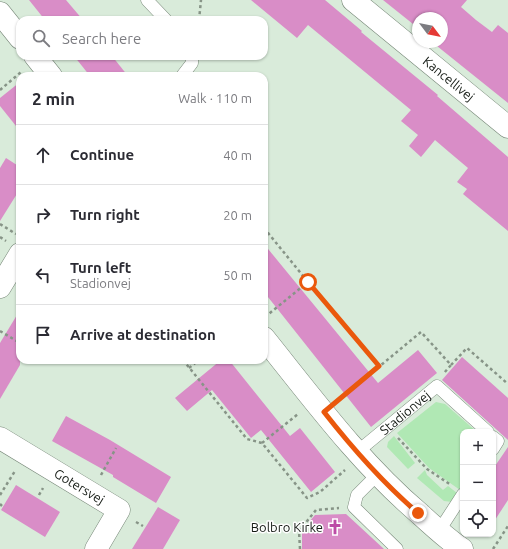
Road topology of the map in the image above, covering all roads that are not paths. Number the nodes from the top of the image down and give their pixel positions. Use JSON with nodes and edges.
{"nodes":[{"id":1,"x":147,"y":0,"type":"edge"},
{"id":2,"x":353,"y":0,"type":"edge"},
{"id":3,"x":0,"y":13,"type":"edge"},
{"id":4,"x":162,"y":16,"type":"edge"},
{"id":5,"x":16,"y":33,"type":"edge"},
{"id":6,"x":38,"y":60,"type":"edge"},
{"id":7,"x":192,"y":60,"type":"edge"},
{"id":8,"x":48,"y":72,"type":"edge"},
{"id":9,"x":185,"y":72,"type":"edge"},
{"id":10,"x":508,"y":127,"type":"edge"},
{"id":11,"x":16,"y":261,"type":"edge"},
{"id":12,"x":0,"y":287,"type":"edge"},
{"id":13,"x":268,"y":343,"type":"edge"},
{"id":14,"x":485,"y":429,"type":"edge"},
{"id":15,"x":0,"y":438,"type":"edge"},
{"id":16,"x":358,"y":454,"type":"junction"},
{"id":17,"x":377,"y":474,"type":"junction"},
{"id":18,"x":460,"y":499,"type":"edge"},
{"id":19,"x":439,"y":531,"type":"junction"},
{"id":20,"x":459,"y":548,"type":"edge"},
{"id":21,"x":96,"y":549,"type":"edge"},
{"id":22,"x":397,"y":549,"type":"edge"}],
"edges":[{"from":1,"to":4,"type":"lane"},
{"from":2,"to":10,"type":"street","name":"Kancellivej"},
{"from":3,"to":5,"type":"street"},
{"from":6,"to":8,"type":"street"},
{"from":7,"to":9,"type":"lane"},
{"from":11,"to":12,"type":"street"},
{"from":13,"to":16,"type":"street"},
{"from":14,"to":16,"type":"lane","name":"Stadionvej"},
{"from":15,"to":21,"type":"street","name":"Gotersvej"},
{"from":16,"to":17,"type":"street"},
{"from":17,"to":19,"type":"street"},
{"from":17,"to":22,"type":"lane"},
{"from":18,"to":19,"type":"lane"},
{"from":19,"to":20,"type":"street"}]}
